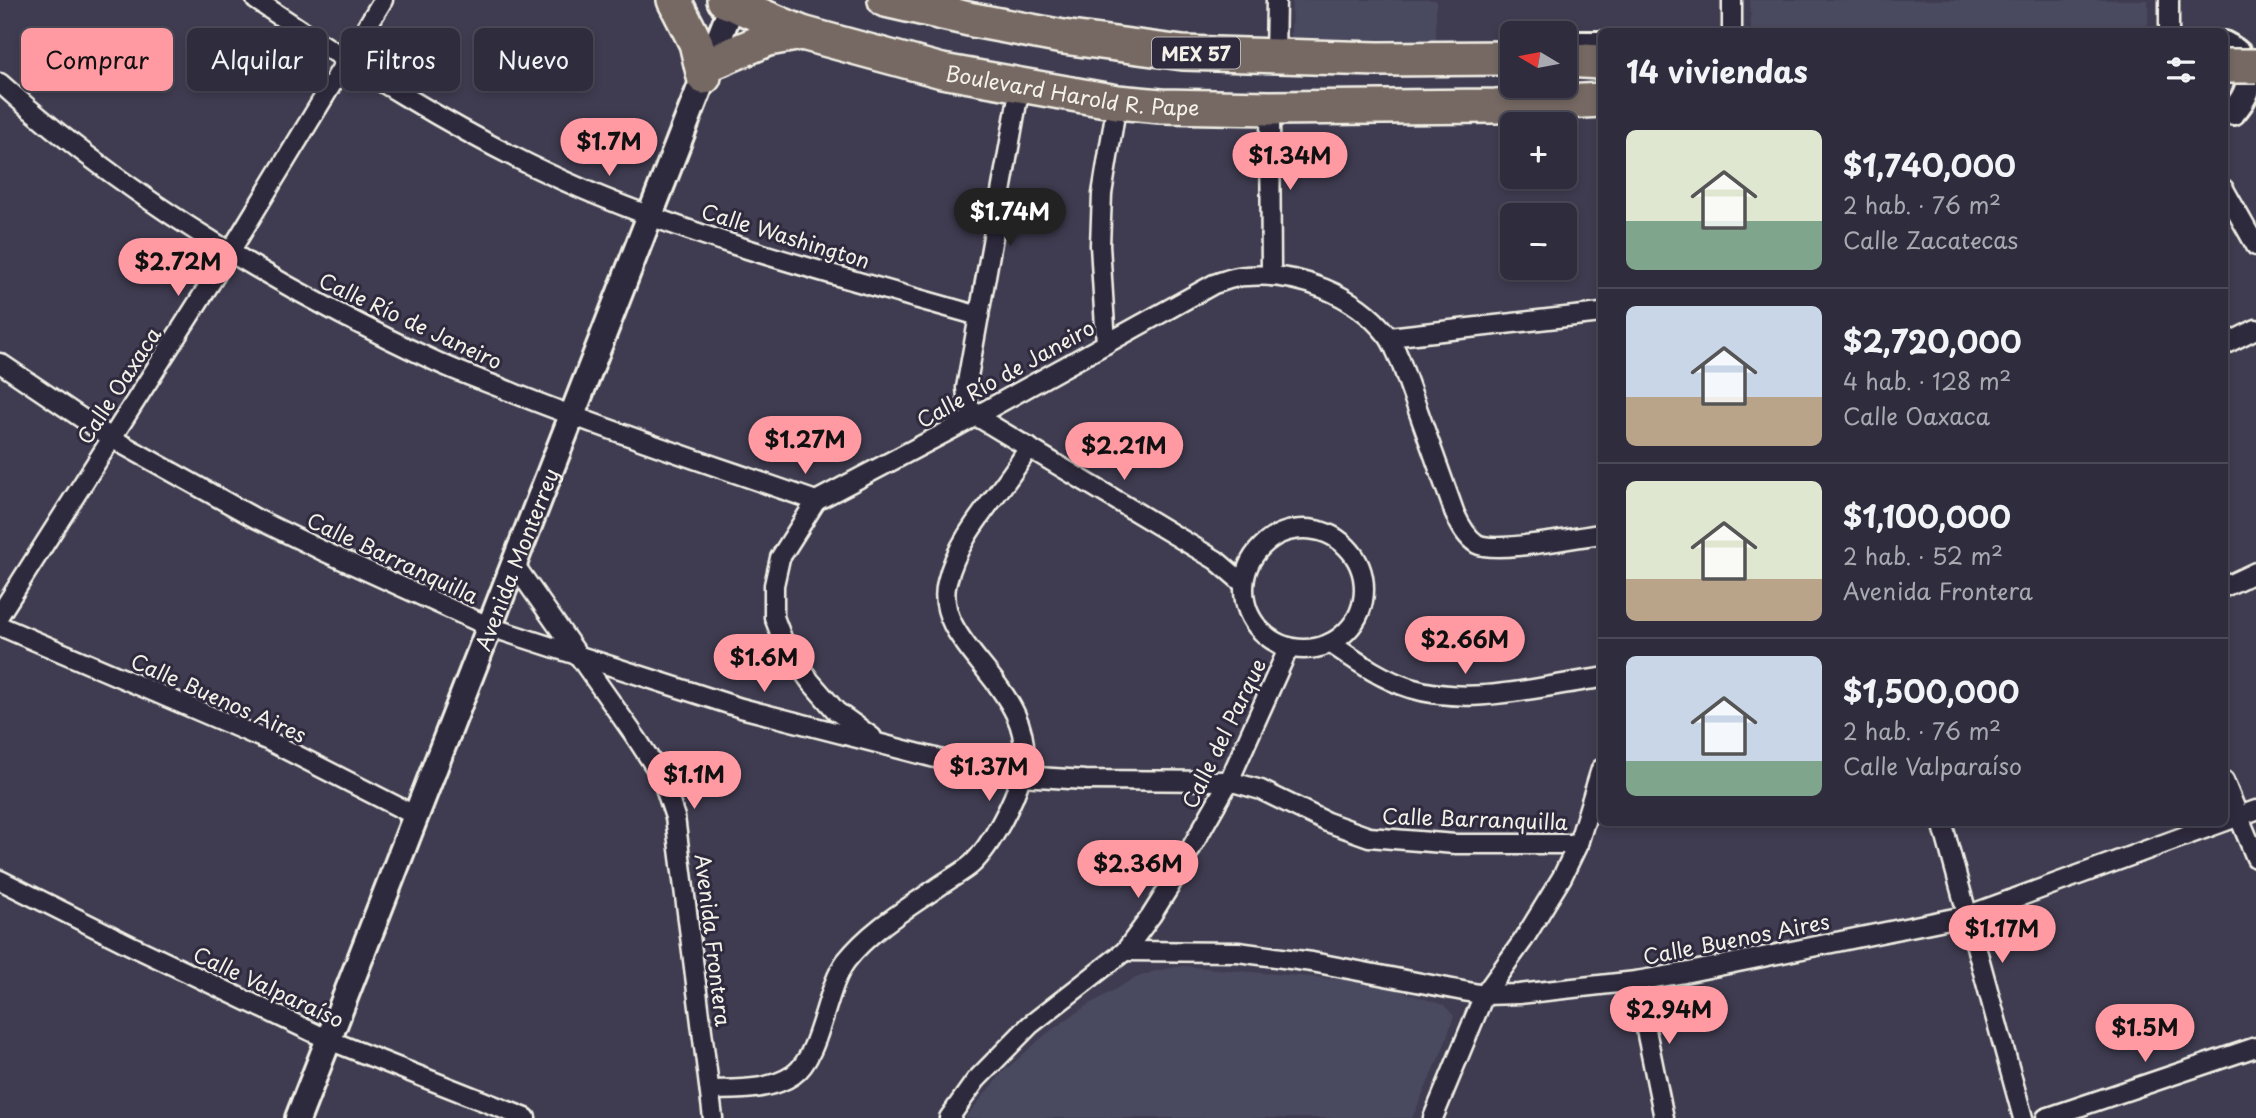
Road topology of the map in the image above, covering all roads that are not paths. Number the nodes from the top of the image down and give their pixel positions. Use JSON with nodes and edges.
{"nodes":[{"id":1,"x":256,"y":0,"type":"edge"},
{"id":2,"x":383,"y":0,"type":"edge"},
{"id":3,"x":674,"y":0,"type":"edge"},
{"id":4,"x":885,"y":0,"type":"edge"},
{"id":5,"x":1276,"y":0,"type":"edge"},
{"id":6,"x":1732,"y":0,"type":"edge"},
{"id":7,"x":2169,"y":0,"type":"edge"},
{"id":8,"x":730,"y":1,"type":"edge"},
{"id":9,"x":366,"y":28,"type":"edge"},
{"id":10,"x":1732,"y":28,"type":"edge"},
{"id":11,"x":2169,"y":28,"type":"edge"},
{"id":12,"x":802,"y":33,"type":"junction"},
{"id":13,"x":2256,"y":40,"type":"edge"},
{"id":14,"x":2228,"y":43,"type":"edge"},
{"id":15,"x":1577,"y":44,"type":"edge"},
{"id":16,"x":1598,"y":44,"type":"edge"},
{"id":17,"x":2228,"y":46,"type":"edge"},
{"id":18,"x":1275,"y":57,"type":"junction"},
{"id":19,"x":1500,"y":57,"type":"edge"},
{"id":20,"x":341,"y":58,"type":"edge"},
{"id":21,"x":1577,"y":61,"type":"edge"},
{"id":22,"x":1598,"y":62,"type":"edge"},
{"id":23,"x":2228,"y":66,"type":"edge"},
{"id":24,"x":2256,"y":66,"type":"edge"},
{"id":25,"x":341,"y":69,"type":"edge"},
{"id":26,"x":706,"y":71,"type":"junction"},
{"id":27,"x":0,"y":83,"type":"edge"},
{"id":28,"x":1020,"y":86,"type":"junction"},
{"id":29,"x":2256,"y":89,"type":"edge"},
{"id":30,"x":398,"y":91,"type":"edge"},
{"id":31,"x":1598,"y":100,"type":"edge"},
{"id":32,"x":1117,"y":102,"type":"junction"},
{"id":33,"x":1495,"y":106,"type":"junction"},
{"id":34,"x":2234,"y":106,"type":"edge"},
{"id":35,"x":1270,"y":108,"type":"junction"},
{"id":36,"x":1598,"y":114,"type":"edge"},
{"id":37,"x":2228,"y":196,"type":"edge"},
{"id":38,"x":650,"y":215,"type":"junction"},
{"id":39,"x":2256,"y":246,"type":"edge"},
{"id":40,"x":230,"y":252,"type":"junction"},
{"id":41,"x":1271,"y":276,"type":"junction"},
{"id":42,"x":1598,"y":313,"type":"edge"},
{"id":43,"x":979,"y":316,"type":"junction"},
{"id":44,"x":2256,"y":329,"type":"edge"},
{"id":45,"x":1389,"y":337,"type":"junction"},
{"id":46,"x":2228,"y":343,"type":"edge"},
{"id":47,"x":1106,"y":344,"type":"junction"},
{"id":48,"x":0,"y":363,"type":"edge"},
{"id":49,"x":572,"y":416,"type":"junction"},
{"id":50,"x":976,"y":416,"type":"junction"},
{"id":51,"x":111,"y":438,"type":"junction"},
{"id":52,"x":1029,"y":447,"type":"junction"},
{"id":53,"x":816,"y":500,"type":"junction"},
{"id":54,"x":1598,"y":534,"type":"edge"},
{"id":55,"x":514,"y":564,"type":"junction"},
{"id":56,"x":2256,"y":572,"type":"edge"},
{"id":57,"x":1244,"y":584,"type":"junction"},
{"id":58,"x":2228,"y":585,"type":"edge"},
{"id":59,"x":0,"y":614,"type":"edge"},
{"id":60,"x":0,"y":626,"type":"edge"},
{"id":61,"x":490,"y":627,"type":"junction"},
{"id":62,"x":1330,"y":643,"type":"junction"},
{"id":63,"x":1289,"y":648,"type":"junction"},
{"id":64,"x":580,"y":657,"type":"junction"},
{"id":65,"x":1598,"y":678,"type":"edge"},
{"id":66,"x":880,"y":743,"type":"junction"},
{"id":67,"x":1021,"y":776,"type":"junction"},
{"id":68,"x":1598,"y":779,"type":"edge"},
{"id":69,"x":1229,"y":781,"type":"junction"},
{"id":70,"x":2228,"y":791,"type":"edge"},
{"id":71,"x":2256,"y":810,"type":"edge"},
{"id":72,"x":416,"y":816,"type":"junction"},
{"id":73,"x":2239,"y":818,"type":"junction"},
{"id":74,"x":2228,"y":822,"type":"edge"},
{"id":75,"x":1943,"y":826,"type":"edge"},
{"id":76,"x":2217,"y":826,"type":"edge"},
{"id":77,"x":1578,"y":844,"type":"junction"},
{"id":78,"x":2256,"y":858,"type":"edge"},
{"id":79,"x":0,"y":880,"type":"edge"},
{"id":80,"x":1969,"y":915,"type":"junction"},
{"id":81,"x":1125,"y":951,"type":"junction"},
{"id":82,"x":1636,"y":981,"type":"junction"},
{"id":83,"x":1484,"y":995,"type":"junction"},
{"id":84,"x":329,"y":1040,"type":"junction"},
{"id":85,"x":2256,"y":1048,"type":"edge"},
{"id":86,"x":710,"y":1090,"type":"junction"},
{"id":87,"x":298,"y":1118,"type":"edge"},
{"id":88,"x":526,"y":1118,"type":"edge"},
{"id":89,"x":713,"y":1118,"type":"edge"},
{"id":90,"x":949,"y":1118,"type":"edge"},
{"id":91,"x":1433,"y":1118,"type":"edge"},
{"id":92,"x":1664,"y":1118,"type":"edge"},
{"id":93,"x":2023,"y":1118,"type":"edge"},
{"id":94,"x":2046,"y":1118,"type":"edge"}],
"edges":[{"from":1,"to":20,"type":"street","name":"Calle Washington"},
{"from":2,"to":9,"type":"street","name":"Calle Oaxaca"},
{"from":3,"to":26,"type":"highway"},
{"from":4,"to":18,"type":"highway","number":"MEX 57"},
{"from":5,"to":18,"type":"street"},
{"from":6,"to":10,"type":"street"},
{"from":7,"to":11,"type":"street"},
{"from":8,"to":12,"type":"highway","name":"Boulevard Harold R. Pape"},
{"from":8,"to":26,"type":"street","name":"Avenida Monterrey"},
{"from":12,"to":26,"type":"highway"},
{"from":12,"to":28,"type":"highway","name":"Boulevard Harold R. Pape"},
{"from":13,"to":14,"type":"street"},
{"from":15,"to":16,"type":"street"},
{"from":17,"to":34,"type":"street"},
{"from":18,"to":19,"type":"highway","number":"MEX 57"},
{"from":21,"to":22,"type":"highway"},
{"from":23,"to":24,"type":"highway","bridge":true},
{"from":25,"to":40,"type":"street","name":"Calle Oaxaca"},
{"from":26,"to":38,"type":"street","name":"Avenida Monterrey"},
{"from":27,"to":40,"type":"street","name":"Calle Río de Janeiro"},
{"from":28,"to":32,"type":"highway","name":"Boulevard Harold R. Pape"},
{"from":28,"to":43,"type":"street"},
{"from":29,"to":34,"type":"highway"},
{"from":30,"to":38,"type":"street","name":"Calle Washington"},
{"from":31,"to":33,"type":"highway","name":"Boulevard Harold R. Pape"},
{"from":32,"to":35,"type":"highway","name":"Boulevard Harold R. Pape"},
{"from":32,"to":47,"type":"street"},
{"from":33,"to":35,"type":"highway","name":"Boulevard Harold R. Pape"},
{"from":33,"to":36,"type":"street"},
{"from":35,"to":41,"type":"street"},
{"from":37,"to":39,"type":"street"},
{"from":38,"to":43,"type":"street","name":"Calle Washington"},
{"from":38,"to":49,"type":"street","name":"Avenida Monterrey"},
{"from":40,"to":49,"type":"street","name":"Calle Río de Janeiro"},
{"from":40,"to":51,"type":"street","name":"Calle Oaxaca"},
{"from":41,"to":45,"type":"street","name":"Calle Río de Janeiro"},
{"from":41,"to":47,"type":"street","name":"Calle Río de Janeiro"},
{"from":42,"to":45,"type":"street"},
{"from":43,"to":50,"type":"street"},
{"from":44,"to":46,"type":"street"},
{"from":45,"to":54,"type":"street","name":"Calle Río de Janeiro"},
{"from":47,"to":50,"type":"street","name":"Calle Río de Janeiro"},
{"from":48,"to":51,"type":"street","name":"Calle Barranquilla"},
{"from":49,"to":53,"type":"street","name":"Calle Río de Janeiro"},
{"from":49,"to":55,"type":"street","name":"Avenida Monterrey"},
{"from":50,"to":52,"type":"street"},
{"from":50,"to":53,"type":"street","name":"Calle Río de Janeiro"},
{"from":51,"to":59,"type":"street","name":"Calle Oaxaca"},
{"from":51,"to":61,"type":"street","name":"Calle Barranquilla"},
{"from":52,"to":57,"type":"street"},
{"from":52,"to":67,"type":"street"},
{"from":53,"to":66,"type":"street"},
{"from":55,"to":61,"type":"street","name":"Avenida Monterrey"},
{"from":55,"to":64,"type":"street","name":"Avenida Frontera"},
{"from":56,"to":58,"type":"street"},
{"from":57,"to":62,"type":"street"},
{"from":57,"to":63,"type":"street"},
{"from":60,"to":72,"type":"street","name":"Calle Buenos Aires"},
{"from":61,"to":64,"type":"street","name":"Calle Barranquilla"},
{"from":61,"to":72,"type":"street","name":"Avenida Monterrey"},
{"from":62,"to":63,"type":"street"},
{"from":62,"to":65,"type":"street"},
{"from":63,"to":69,"type":"street","name":"Calle del Parque"},
{"from":64,"to":66,"type":"street","name":"Calle Barranquilla"},
{"from":64,"to":86,"type":"street","name":"Avenida Frontera"},
{"from":66,"to":67,"type":"street","name":"Calle Barranquilla"},
{"from":67,"to":69,"type":"street","name":"Calle Barranquilla"},
{"from":67,"to":86,"type":"street"},
{"from":68,"to":77,"type":"street"},
{"from":69,"to":77,"type":"street","name":"Calle Barranquilla"},
{"from":69,"to":81,"type":"street","name":"Calle del Parque"},
{"from":70,"to":73,"type":"street"},
{"from":71,"to":73,"type":"street","name":"Calle Buenos Aires"},
{"from":72,"to":84,"type":"street","name":"Avenida Monterrey"},
{"from":73,"to":74,"type":"street","name":"Calle Buenos Aires"},
{"from":73,"to":78,"type":"street"},
{"from":75,"to":80,"type":"street"},
{"from":76,"to":80,"type":"street","name":"Calle Buenos Aires"},
{"from":77,"to":83,"type":"street"},
{"from":79,"to":84,"type":"street","name":"Calle Valparaíso"},
{"from":80,"to":82,"type":"street","name":"Calle Buenos Aires"},
{"from":80,"to":93,"type":"street"},
{"from":81,"to":83,"type":"street","name":"Calle Buenos Aires"},
{"from":81,"to":90,"type":"street","name":"Calle del Parque"},
{"from":82,"to":83,"type":"street","name":"Calle Buenos Aires"},
{"from":82,"to":92,"type":"street"},
{"from":83,"to":91,"type":"street"},
{"from":84,"to":87,"type":"street","name":"Avenida Monterrey"},
{"from":84,"to":88,"type":"street","name":"Calle Valparaíso"},
{"from":85,"to":94,"type":"street"},
{"from":86,"to":89,"type":"street","name":"Avenida Frontera"}]}
